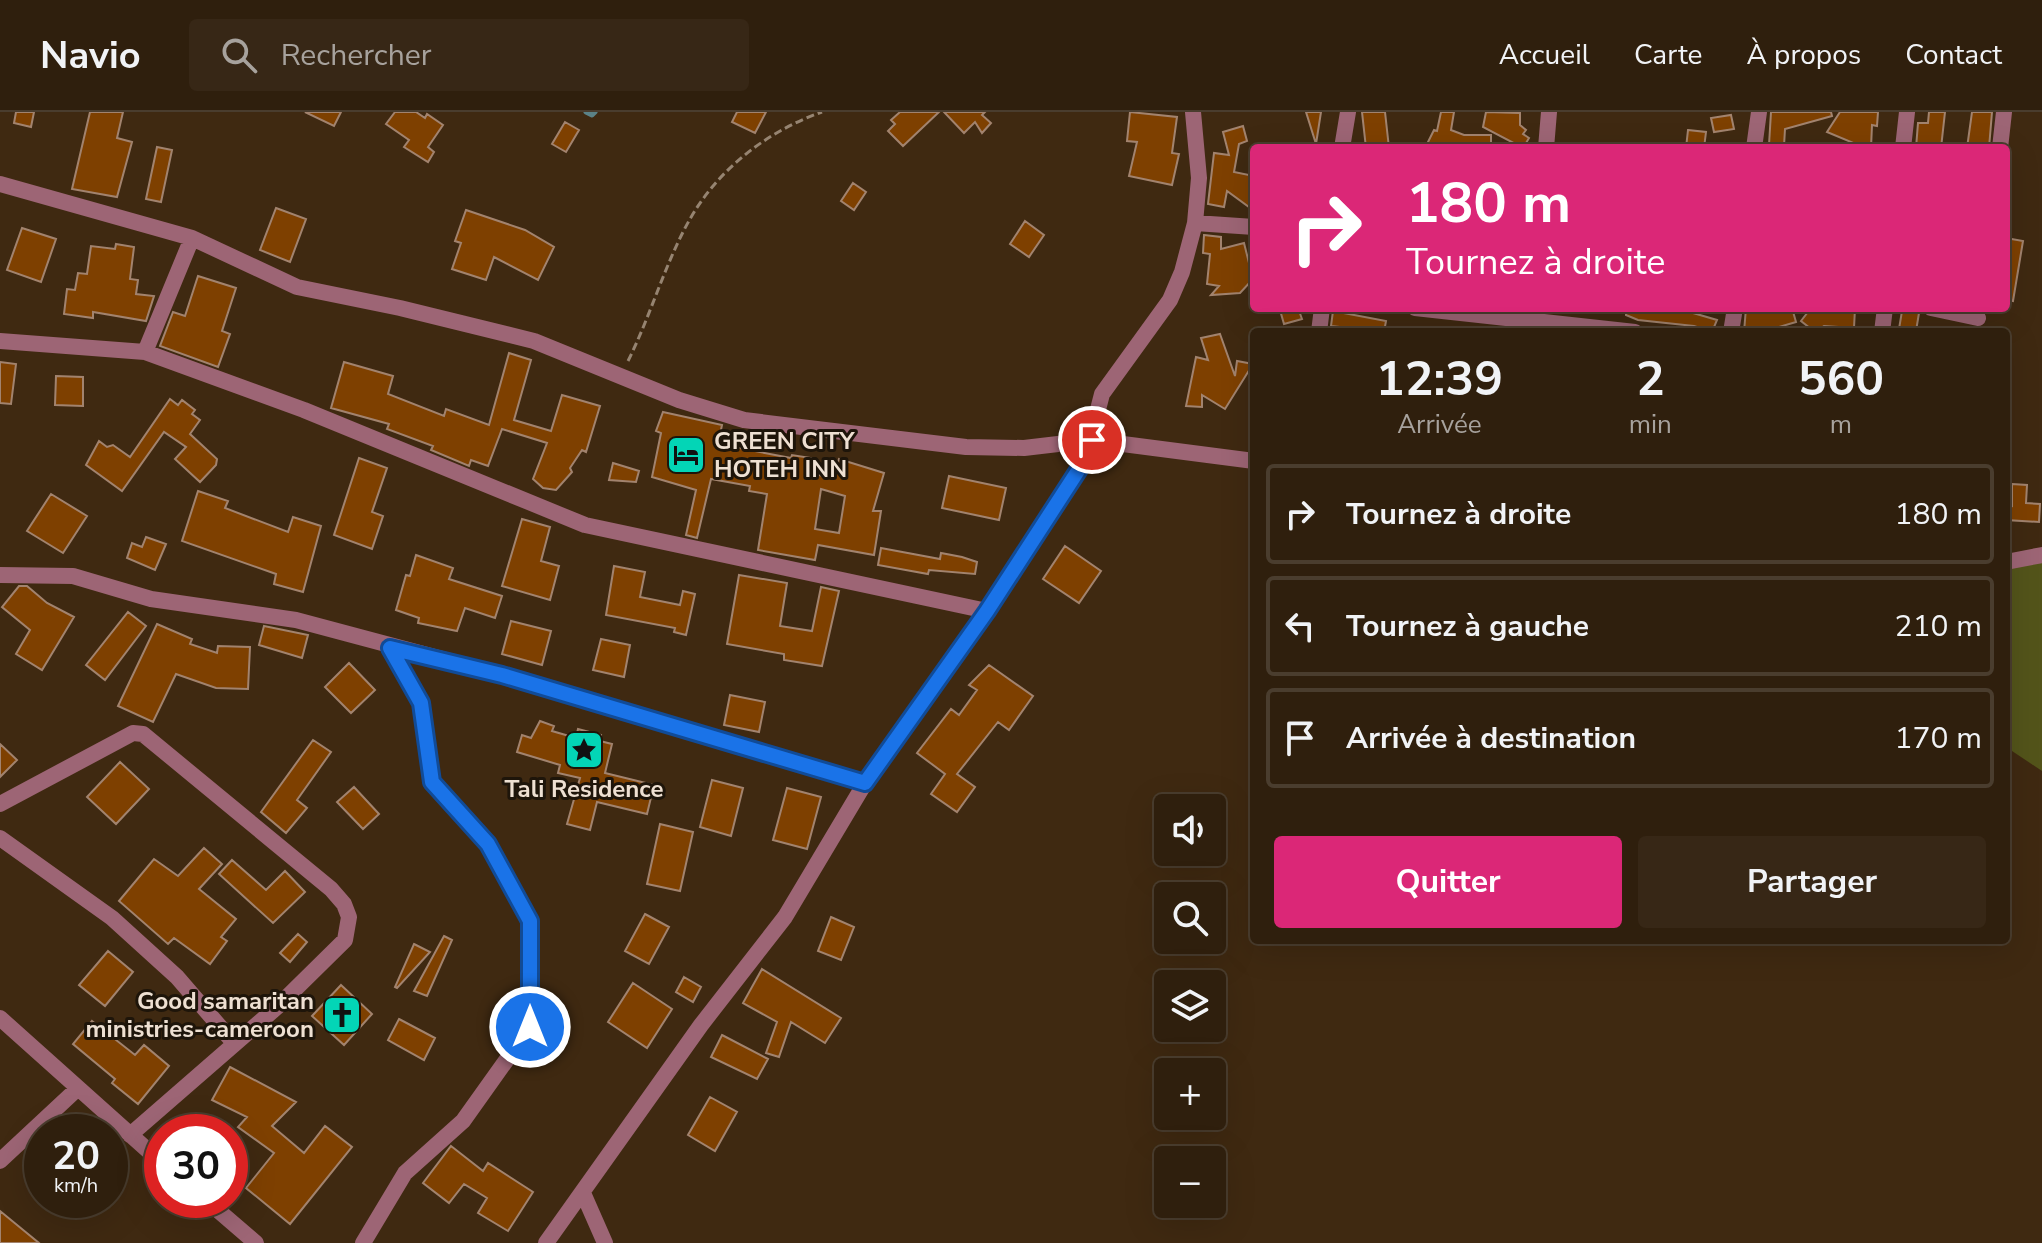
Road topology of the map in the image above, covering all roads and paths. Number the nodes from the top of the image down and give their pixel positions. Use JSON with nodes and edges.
{"nodes":[{"id":1,"x":822,"y":112,"type":"edge"},
{"id":2,"x":1193,"y":112,"type":"edge"},
{"id":3,"x":1348,"y":112,"type":"edge"},
{"id":4,"x":1549,"y":112,"type":"edge"},
{"id":5,"x":1759,"y":112,"type":"edge"},
{"id":6,"x":1907,"y":112,"type":"edge"},
{"id":7,"x":2004,"y":112,"type":"edge"},
{"id":8,"x":1343,"y":144,"type":"edge"},
{"id":9,"x":1546,"y":144,"type":"edge"},
{"id":10,"x":1755,"y":144,"type":"edge"},
{"id":11,"x":1903,"y":144,"type":"edge"},
{"id":12,"x":2000,"y":144,"type":"edge"},
{"id":13,"x":0,"y":184,"type":"edge"},
{"id":14,"x":1195,"y":223,"type":"junction"},
{"id":15,"x":1250,"y":227,"type":"edge"},
{"id":16,"x":192,"y":238,"type":"junction"},
{"id":17,"x":1450,"y":312,"type":"edge"},
{"id":18,"x":1948,"y":312,"type":"edge"},
{"id":19,"x":1977,"y":319,"type":"edge"},
{"id":20,"x":1530,"y":321,"type":"edge"},
{"id":21,"x":1597,"y":328,"type":"edge"},
{"id":22,"x":0,"y":341,"type":"edge"},
{"id":23,"x":145,"y":352,"type":"junction"},
{"id":24,"x":621,"y":375,"type":"junction"},
{"id":25,"x":1092,"y":440,"type":"junction"},
{"id":26,"x":1250,"y":460,"type":"edge"},
{"id":27,"x":2042,"y":555,"type":"edge"},
{"id":28,"x":2010,"y":561,"type":"edge"},
{"id":29,"x":0,"y":575,"type":"edge"},
{"id":30,"x":987,"y":611,"type":"junction"},
{"id":31,"x":390,"y":648,"type":"junction"},
{"id":32,"x":865,"y":783,"type":"junction"},
{"id":33,"x":0,"y":804,"type":"edge"},
{"id":34,"x":0,"y":838,"type":"edge"},
{"id":35,"x":0,"y":1018,"type":"edge"},
{"id":36,"x":234,"y":1043,"type":"junction"},
{"id":37,"x":76,"y":1090,"type":"junction"},
{"id":38,"x":130,"y":1135,"type":"junction"},
{"id":39,"x":144,"y":1147,"type":"edge"},
{"id":40,"x":0,"y":1161,"type":"edge"},
{"id":41,"x":583,"y":1193,"type":"junction"},
{"id":42,"x":227,"y":1218,"type":"edge"},
{"id":43,"x":256,"y":1243,"type":"edge"},
{"id":44,"x":363,"y":1243,"type":"edge"},
{"id":45,"x":546,"y":1243,"type":"edge"},
{"id":46,"x":605,"y":1243,"type":"edge"}],
"edges":[{"from":1,"to":24,"type":"path"},
{"from":2,"to":14,"type":"street"},
{"from":3,"to":8,"type":"street"},
{"from":4,"to":9,"type":"street"},
{"from":5,"to":10,"type":"street"},
{"from":6,"to":11,"type":"street"},
{"from":7,"to":12,"type":"street"},
{"from":13,"to":16,"type":"street"},
{"from":14,"to":15,"type":"street"},
{"from":14,"to":25,"type":"street"},
{"from":16,"to":23,"type":"street"},
{"from":16,"to":24,"type":"street"},
{"from":17,"to":20,"type":"street"},
{"from":18,"to":19,"type":"street"},
{"from":20,"to":21,"type":"street"},
{"from":22,"to":23,"type":"street"},
{"from":23,"to":30,"type":"street"},
{"from":24,"to":25,"type":"street"},
{"from":25,"to":26,"type":"street"},
{"from":25,"to":30,"type":"street"},
{"from":27,"to":28,"type":"street"},
{"from":29,"to":31,"type":"street"},
{"from":30,"to":32,"type":"street"},
{"from":31,"to":32,"type":"street"},
{"from":31,"to":44,"type":"street"},
{"from":32,"to":41,"type":"street"},
{"from":33,"to":36,"type":"street"},
{"from":34,"to":36,"type":"street"},
{"from":35,"to":37,"type":"street"},
{"from":36,"to":38,"type":"street"},
{"from":37,"to":38,"type":"street"},
{"from":37,"to":40,"type":"street"},
{"from":38,"to":39,"type":"street"},
{"from":41,"to":45,"type":"street"},
{"from":41,"to":46,"type":"street"},
{"from":42,"to":43,"type":"street"}]}
